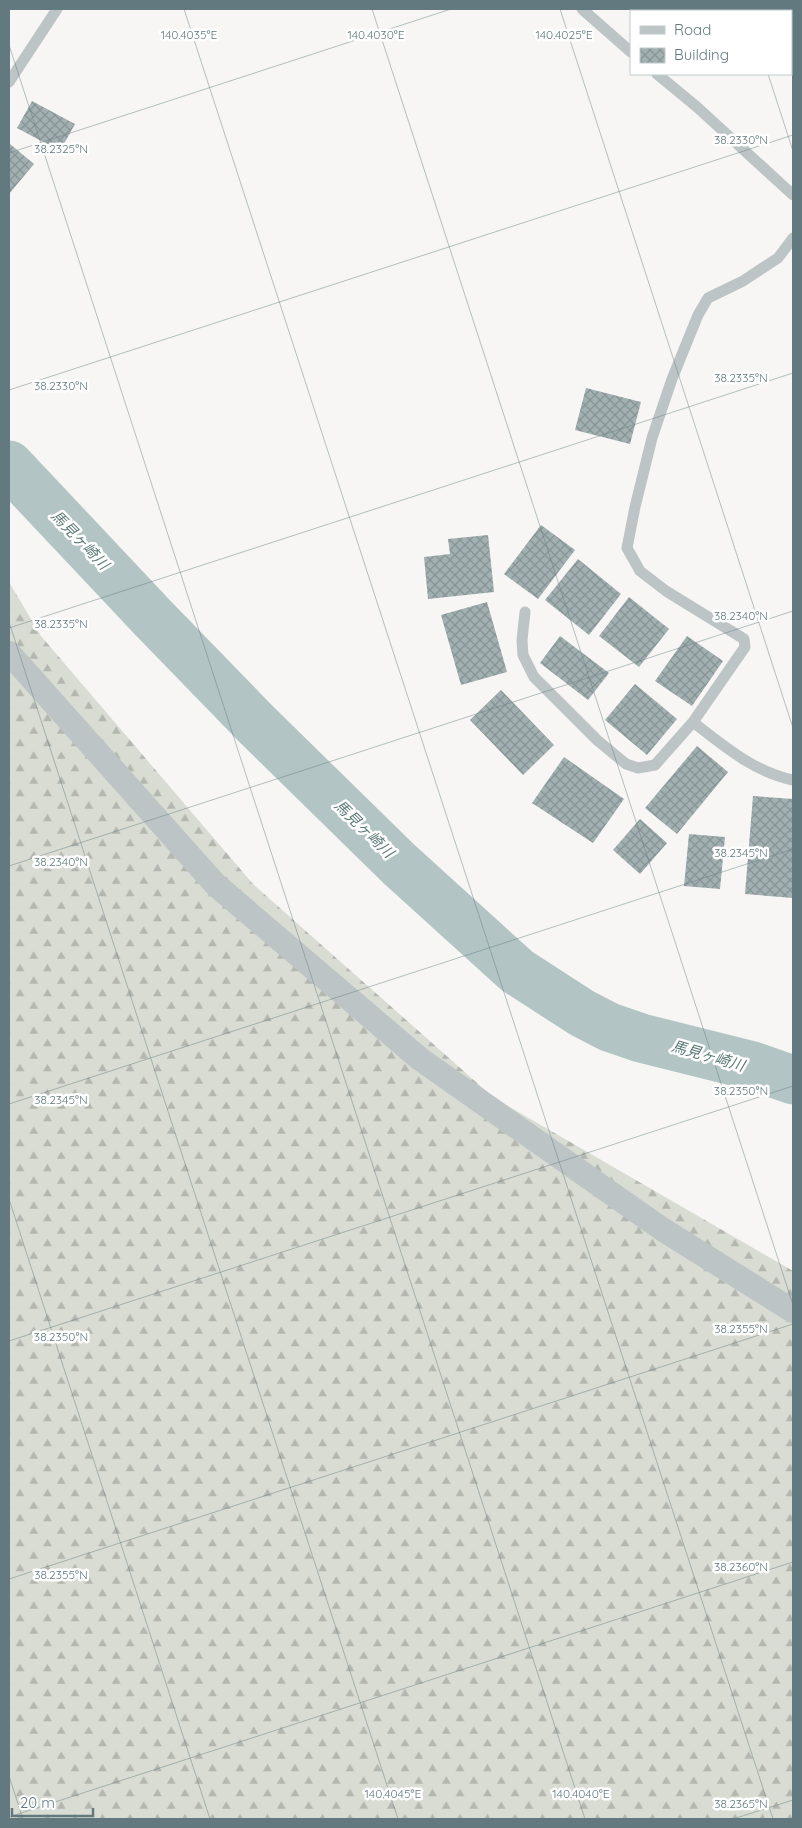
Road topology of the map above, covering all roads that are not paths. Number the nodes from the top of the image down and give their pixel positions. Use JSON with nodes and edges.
{"nodes":[{"id":1,"x":58,"y":9,"type":"edge"},
{"id":2,"x":582,"y":9,"type":"edge"},
{"id":3,"x":630,"y":51,"type":"edge"},
{"id":4,"x":658,"y":75,"type":"edge"},
{"id":5,"x":9,"y":82,"type":"edge"},
{"id":6,"x":793,"y":195,"type":"edge"},
{"id":7,"x":793,"y":238,"type":"edge"},
{"id":8,"x":525,"y":612,"type":"dead end"},
{"id":9,"x":9,"y":653,"type":"edge"},
{"id":10,"x":693,"y":722,"type":"junction"},
{"id":11,"x":793,"y":780,"type":"edge"},
{"id":12,"x":793,"y":1311,"type":"edge"}],
"edges":[{"from":1,"to":5,"type":"lane"},
{"from":2,"to":3,"type":"lane"},
{"from":4,"to":6,"type":"lane"},
{"from":7,"to":10,"type":"lane"},
{"from":8,"to":10,"type":"lane"},
{"from":9,"to":12,"type":"street"},
{"from":10,"to":11,"type":"lane"}]}
